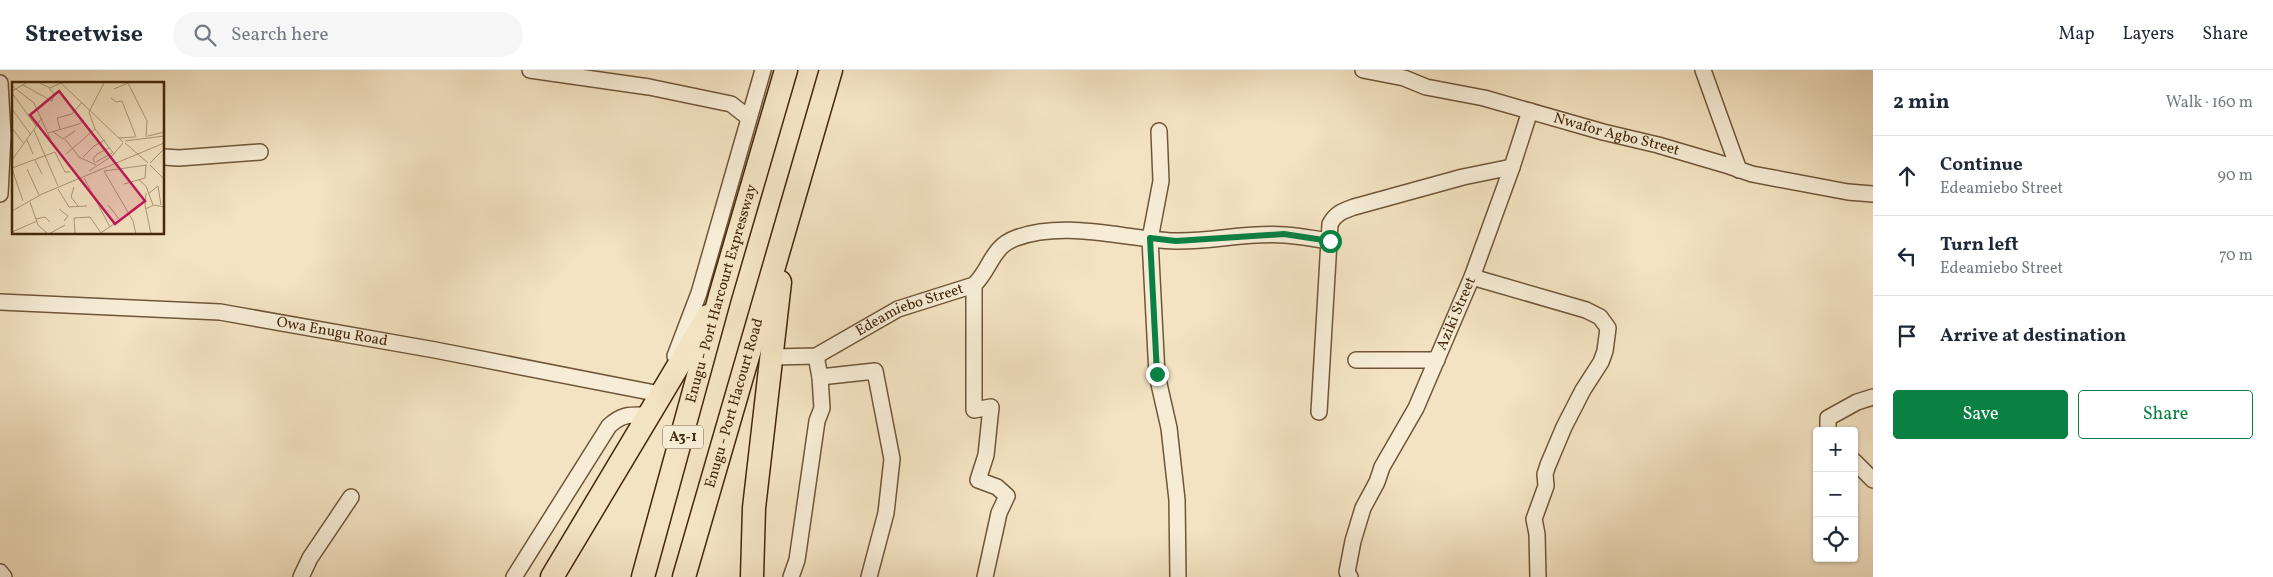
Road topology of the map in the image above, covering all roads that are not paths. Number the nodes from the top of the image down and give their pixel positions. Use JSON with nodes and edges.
{"nodes":[{"id":1,"x":530,"y":70,"type":"edge"},
{"id":2,"x":763,"y":70,"type":"edge"},
{"id":3,"x":786,"y":70,"type":"edge"},
{"id":4,"x":831,"y":70,"type":"edge"},
{"id":5,"x":1363,"y":70,"type":"edge"},
{"id":6,"x":1703,"y":70,"type":"edge"},
{"id":7,"x":0,"y":83,"type":"edge"},
{"id":8,"x":1530,"y":111,"type":"junction"},
{"id":9,"x":750,"y":118,"type":"junction"},
{"id":10,"x":1160,"y":131,"type":"dead end"},
{"id":11,"x":2,"y":134,"type":"edge"},
{"id":12,"x":260,"y":152,"type":"dead end"},
{"id":13,"x":8,"y":155,"type":"edge"},
{"id":14,"x":165,"y":157,"type":"edge"},
{"id":15,"x":1512,"y":167,"type":"junction"},
{"id":16,"x":1739,"y":170,"type":"junction"},
{"id":17,"x":0,"y":194,"type":"edge"},
{"id":18,"x":1873,"y":194,"type":"edge"},
{"id":19,"x":785,"y":229,"type":"junction"},
{"id":20,"x":1150,"y":238,"type":"junction"},
{"id":21,"x":1330,"y":241,"type":"junction"},
{"id":22,"x":1472,"y":276,"type":"junction"},
{"id":23,"x":974,"y":285,"type":"junction"},
{"id":24,"x":720,"y":296,"type":"junction"},
{"id":25,"x":0,"y":302,"type":"edge"},
{"id":26,"x":816,"y":356,"type":"junction"},
{"id":27,"x":773,"y":357,"type":"junction"},
{"id":28,"x":1356,"y":360,"type":"dead end"},
{"id":29,"x":1437,"y":360,"type":"junction"},
{"id":30,"x":820,"y":377,"type":"junction"},
{"id":31,"x":660,"y":394,"type":"junction"},
{"id":32,"x":1873,"y":397,"type":"edge"},
{"id":33,"x":1319,"y":412,"type":"dead end"},
{"id":34,"x":649,"y":415,"type":"junction"},
{"id":35,"x":1828,"y":424,"type":"edge"},
{"id":36,"x":1858,"y":465,"type":"edge"},
{"id":37,"x":1873,"y":480,"type":"edge"},
{"id":38,"x":350,"y":497,"type":"dead end"},
{"id":39,"x":0,"y":572,"type":"edge"},
{"id":40,"x":4,"y":577,"type":"edge"},
{"id":41,"x":301,"y":577,"type":"edge"},
{"id":42,"x":514,"y":577,"type":"edge"},
{"id":43,"x":552,"y":577,"type":"edge"},
{"id":44,"x":643,"y":577,"type":"edge"},
{"id":45,"x":684,"y":577,"type":"edge"},
{"id":46,"x":752,"y":577,"type":"edge"},
{"id":47,"x":791,"y":577,"type":"edge"},
{"id":48,"x":869,"y":577,"type":"edge"},
{"id":49,"x":985,"y":577,"type":"edge"},
{"id":50,"x":1178,"y":577,"type":"edge"},
{"id":51,"x":1350,"y":577,"type":"edge"},
{"id":52,"x":1538,"y":577,"type":"edge"}],
"edges":[{"from":1,"to":9,"type":"street"},
{"from":2,"to":9,"type":"street"},
{"from":3,"to":24,"type":"highway","name":"Enugu - Port Harcourt Expressway","number":"A3-1"},
{"from":4,"to":19,"type":"highway"},
{"from":5,"to":8,"type":"street","name":"Nwafor Agbo Street"},
{"from":6,"to":16,"type":"street"},
{"from":7,"to":11,"type":"street"},
{"from":8,"to":15,"type":"street","name":"Aziki Street"},
{"from":8,"to":16,"type":"street","name":"Nwafor Agbo Street"},
{"from":9,"to":31,"type":"street"},
{"from":10,"to":20,"type":"street"},
{"from":11,"to":13,"type":"street"},
{"from":12,"to":14,"type":"street"},
{"from":13,"to":17,"type":"street"},
{"from":15,"to":21,"type":"street"},
{"from":15,"to":22,"type":"street","name":"Aziki Street"},
{"from":16,"to":18,"type":"street","name":"Nwafor Agbo Street"},
{"from":19,"to":27,"type":"highway"},
{"from":19,"to":45,"type":"highway","name":"Enugu - Port Hacourt Road"},
{"from":20,"to":21,"type":"street","name":"Edeamiebo Street"},
{"from":20,"to":23,"type":"street","name":"Edeamiebo Street"},
{"from":20,"to":50,"type":"street"},
{"from":21,"to":33,"type":"street"},
{"from":22,"to":29,"type":"street","name":"Aziki Street"},
{"from":22,"to":52,"type":"street"},
{"from":23,"to":26,"type":"street","name":"Edeamiebo Street"},
{"from":23,"to":49,"type":"street"},
{"from":24,"to":31,"type":"highway"},
{"from":24,"to":44,"type":"highway","name":"Enugu - Port Harcourt Expressway","number":"A3-1"},
{"from":25,"to":31,"type":"street","name":"Owa Enugu Road"},
{"from":26,"to":27,"type":"street","name":"Edeamiebo Street"},
{"from":26,"to":30,"type":"street"},
{"from":27,"to":46,"type":"highway"},
{"from":28,"to":29,"type":"street"},
{"from":29,"to":51,"type":"street","name":"Aziki Street"},
{"from":30,"to":47,"type":"street"},
{"from":30,"to":48,"type":"street"},
{"from":31,"to":34,"type":"highway"},
{"from":32,"to":35,"type":"street"},
{"from":34,"to":42,"type":"street"},
{"from":34,"to":43,"type":"highway"},
{"from":36,"to":37,"type":"street"},
{"from":38,"to":41,"type":"street"},
{"from":39,"to":40,"type":"street"}]}
